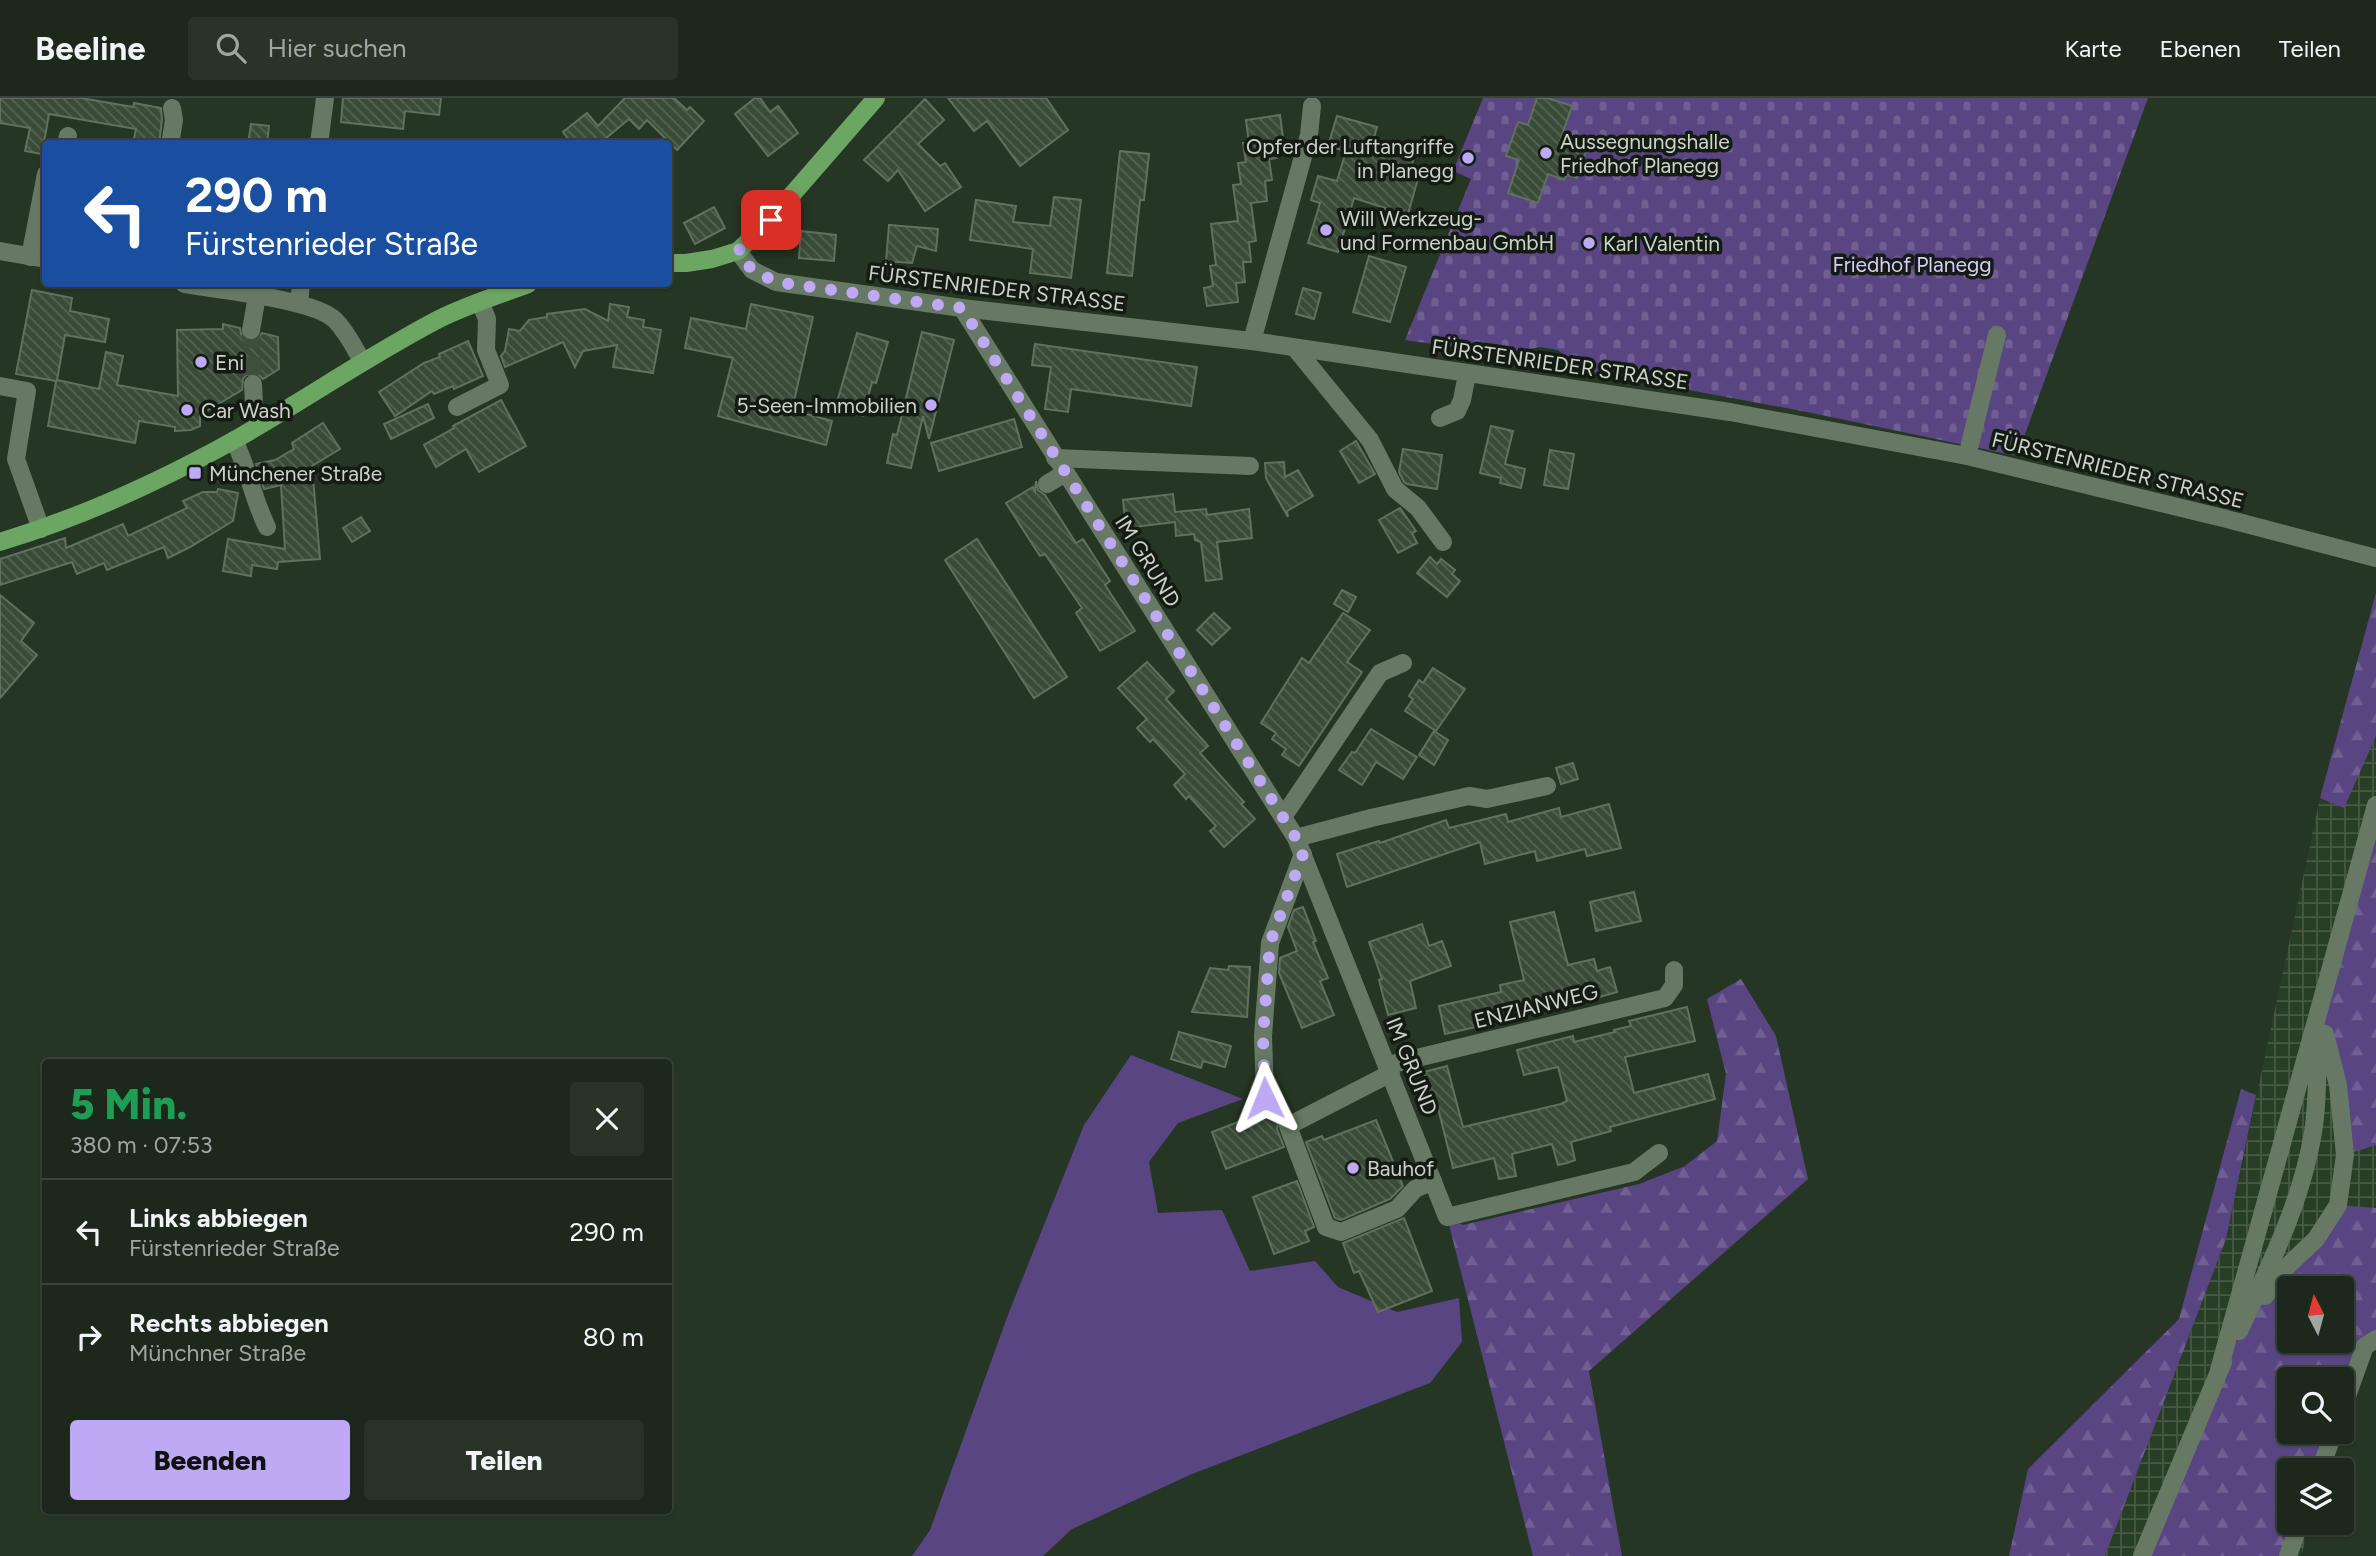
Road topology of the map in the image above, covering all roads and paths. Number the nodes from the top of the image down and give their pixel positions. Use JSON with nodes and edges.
{"nodes":[{"id":1,"x":325,"y":98,"type":"edge"},
{"id":2,"x":876,"y":98,"type":"edge"},
{"id":3,"x":1312,"y":106,"type":"dead end"},
{"id":4,"x":172,"y":108,"type":"dead end"},
{"id":5,"x":171,"y":140,"type":"edge"},
{"id":6,"x":320,"y":140,"type":"edge"},
{"id":7,"x":42,"y":216,"type":"edge"},
{"id":8,"x":0,"y":251,"type":"edge"},
{"id":9,"x":738,"y":251,"type":"junction"},
{"id":10,"x":38,"y":258,"type":"edge"},
{"id":11,"x":672,"y":263,"type":"edge"},
{"id":12,"x":202,"y":287,"type":"edge"},
{"id":13,"x":301,"y":287,"type":"edge"},
{"id":14,"x":515,"y":287,"type":"edge"},
{"id":15,"x":494,"y":292,"type":"edge"},
{"id":16,"x":257,"y":296,"type":"junction"},
{"id":17,"x":299,"y":303,"type":"junction"},
{"id":18,"x":962,"y":308,"type":"junction"},
{"id":19,"x":251,"y":330,"type":"tunnel mouth"},
{"id":20,"x":1997,"y":335,"type":"dead end"},
{"id":21,"x":1252,"y":341,"type":"junction"},
{"id":22,"x":1295,"y":348,"type":"junction"},
{"id":23,"x":362,"y":361,"type":"junction"},
{"id":24,"x":1467,"y":374,"type":"junction"},
{"id":25,"x":253,"y":384,"type":"tunnel mouth"},
{"id":26,"x":0,"y":386,"type":"edge"},
{"id":27,"x":457,"y":407,"type":"dead end"},
{"id":28,"x":1440,"y":418,"type":"dead end"},
{"id":29,"x":263,"y":423,"type":"junction"},
{"id":30,"x":234,"y":440,"type":"junction"},
{"id":31,"x":1967,"y":456,"type":"junction"},
{"id":32,"x":1060,"y":466,"type":"junction"},
{"id":33,"x":1250,"y":466,"type":"dead end"},
{"id":34,"x":1047,"y":484,"type":"dead end"},
{"id":35,"x":267,"y":527,"type":"dead end"},
{"id":36,"x":41,"y":529,"type":"junction"},
{"id":37,"x":0,"y":542,"type":"edge"},
{"id":38,"x":1443,"y":542,"type":"dead end"},
{"id":39,"x":2376,"y":558,"type":"edge"},
{"id":40,"x":1403,"y":663,"type":"dead end"},
{"id":41,"x":1547,"y":786,"type":"dead end"},
{"id":42,"x":2376,"y":805,"type":"edge"},
{"id":43,"x":1283,"y":817,"type":"junction"},
{"id":44,"x":1300,"y":846,"type":"junction"},
{"id":45,"x":1674,"y":970,"type":"dead end"},
{"id":46,"x":2319,"y":1012,"type":"junction"},
{"id":47,"x":1390,"y":1069,"type":"junction"},
{"id":48,"x":1265,"y":1098,"type":"dead end"},
{"id":49,"x":1659,"y":1153,"type":"dead end"},
{"id":50,"x":1433,"y":1181,"type":"junction"},
{"id":51,"x":2376,"y":1339,"type":"edge"},
{"id":52,"x":2220,"y":1370,"type":"junction"},
{"id":53,"x":2354,"y":1377,"type":"edge"},
{"id":54,"x":2295,"y":1535,"type":"edge"},
{"id":55,"x":2142,"y":1556,"type":"edge"},
{"id":56,"x":2288,"y":1556,"type":"edge"}],
"edges":[{"from":1,"to":6,"type":"street"},
{"from":2,"to":9,"type":"main road"},
{"from":3,"to":21,"type":"street"},
{"from":4,"to":5,"type":"street"},
{"from":7,"to":10,"type":"street"},
{"from":8,"to":10,"type":"street"},
{"from":9,"to":11,"type":"main road"},
{"from":9,"to":18,"type":"street","name":"FÜRSTENRIEDER STRASSE"},
{"from":12,"to":16,"type":"street"},
{"from":13,"to":17,"type":"street"},
{"from":14,"to":15,"type":"main road"},
{"from":15,"to":23,"type":"main road"},
{"from":15,"to":27,"type":"street"},
{"from":16,"to":17,"type":"street"},
{"from":16,"to":19,"type":"street"},
{"from":17,"to":23,"type":"street"},
{"from":18,"to":21,"type":"street","name":"FÜRSTENRIEDER STRASSE"},
{"from":18,"to":32,"type":"street","name":"IM GRUND"},
{"from":20,"to":31,"type":"street"},
{"from":21,"to":22,"type":"street","name":"FÜRSTENRIEDER STRASSE"},
{"from":22,"to":24,"type":"street","name":"FÜRSTENRIEDER STRASSE"},
{"from":22,"to":38,"type":"street"},
{"from":23,"to":29,"type":"main road"},
{"from":24,"to":28,"type":"street"},
{"from":24,"to":31,"type":"street","name":"FÜRSTENRIEDER STRASSE"},
{"from":25,"to":29,"type":"street"},
{"from":26,"to":36,"type":"street"},
{"from":29,"to":30,"type":"main road"},
{"from":30,"to":35,"type":"street"},
{"from":30,"to":36,"type":"main road"},
{"from":31,"to":39,"type":"street","name":"FÜRSTENRIEDER STRASSE"},
{"from":32,"to":33,"type":"street"},
{"from":32,"to":34,"type":"street"},
{"from":32,"to":43,"type":"street","name":"IM GRUND"},
{"from":36,"to":37,"type":"main road"},
{"from":40,"to":43,"type":"street"},
{"from":41,"to":44,"type":"street"},
{"from":42,"to":46,"type":"street"},
{"from":43,"to":44,"type":"street","name":"IM GRUND"},
{"from":44,"to":47,"type":"street","name":"IM GRUND"},
{"from":44,"to":48,"type":"street"},
{"from":45,"to":47,"type":"street","name":"ENZIANWEG"},
{"from":46,"to":52,"type":"street"},
{"from":46,"to":52,"type":"street"},
{"from":46,"to":52,"type":"street"},
{"from":47,"to":50,"type":"street","name":"IM GRUND"},
{"from":47,"to":50,"type":"street"},
{"from":49,"to":50,"type":"street","name":"IM GRUND"},
{"from":51,"to":53,"type":"street"},
{"from":52,"to":55,"type":"street"},
{"from":54,"to":56,"type":"street"}]}
